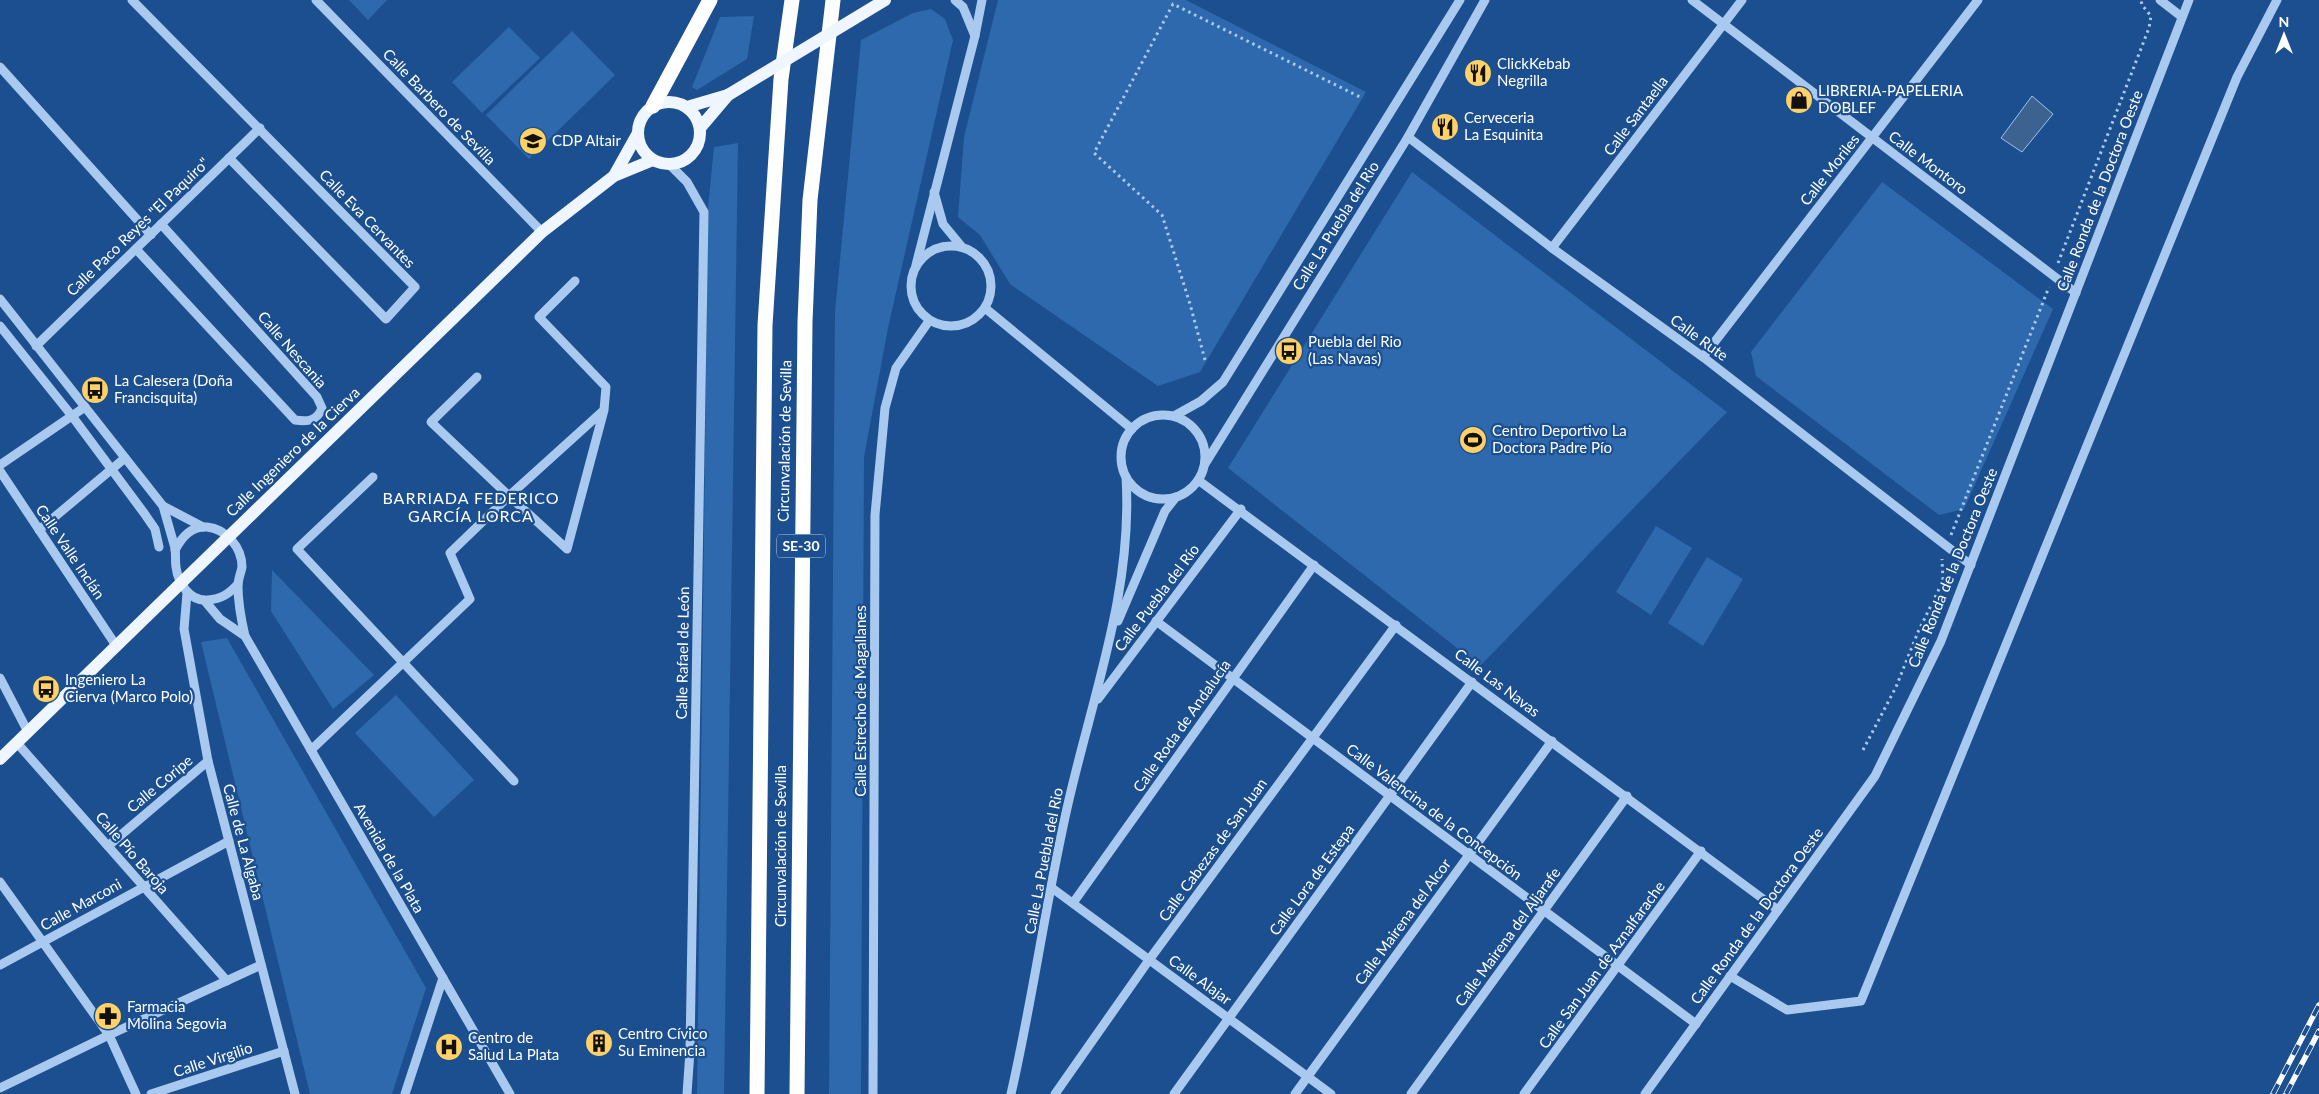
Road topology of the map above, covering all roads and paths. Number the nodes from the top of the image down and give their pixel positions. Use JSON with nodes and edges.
{"nodes":[{"id":1,"x":132,"y":0,"type":"edge"},
{"id":2,"x":316,"y":0,"type":"edge"},
{"id":3,"x":710,"y":0,"type":"edge"},
{"id":4,"x":792,"y":0,"type":"edge"},
{"id":5,"x":833,"y":0,"type":"edge"},
{"id":6,"x":884,"y":0,"type":"edge"},
{"id":7,"x":955,"y":0,"type":"edge"},
{"id":8,"x":982,"y":0,"type":"edge"},
{"id":9,"x":1460,"y":0,"type":"edge"},
{"id":10,"x":1485,"y":0,"type":"edge"},
{"id":11,"x":1692,"y":0,"type":"edge"},
{"id":12,"x":1742,"y":0,"type":"edge"},
{"id":13,"x":1978,"y":0,"type":"edge"},
{"id":14,"x":2141,"y":0,"type":"edge"},
{"id":15,"x":2160,"y":0,"type":"edge"},
{"id":16,"x":2188,"y":0,"type":"edge"},
{"id":17,"x":2277,"y":0,"type":"edge"},
{"id":18,"x":2182,"y":17,"type":"junction"},
{"id":19,"x":1723,"y":24,"type":"junction"},
{"id":20,"x":975,"y":36,"type":"junction"},
{"id":21,"x":0,"y":68,"type":"edge"},
{"id":22,"x":728,"y":95,"type":"junction"},
{"id":23,"x":1362,"y":98,"type":"dead end"},
{"id":24,"x":653,"y":106,"type":"junction"},
{"id":25,"x":687,"y":107,"type":"junction"},
{"id":26,"x":260,"y":128,"type":"junction"},
{"id":27,"x":700,"y":128,"type":"junction"},
{"id":28,"x":638,"y":133,"type":"junction"},
{"id":29,"x":1408,"y":137,"type":"junction"},
{"id":30,"x":1873,"y":138,"type":"junction"},
{"id":31,"x":229,"y":158,"type":"junction"},
{"id":32,"x":654,"y":160,"type":"junction"},
{"id":33,"x":669,"y":164,"type":"junction"},
{"id":34,"x":614,"y":176,"type":"junction"},
{"id":35,"x":934,"y":192,"type":"junction"},
{"id":36,"x":161,"y":224,"type":"junction"},
{"id":37,"x":542,"y":232,"type":"junction"},
{"id":38,"x":151,"y":235,"type":"junction"},
{"id":39,"x":962,"y":247,"type":"junction"},
{"id":40,"x":1552,"y":248,"type":"junction"},
{"id":41,"x":136,"y":249,"type":"junction"},
{"id":42,"x":916,"y":265,"type":"junction"},
{"id":43,"x":2053,"y":275,"type":"junction"},
{"id":44,"x":575,"y":282,"type":"dead end"},
{"id":45,"x":2076,"y":293,"type":"junction"},
{"id":46,"x":0,"y":299,"type":"edge"},
{"id":47,"x":985,"y":308,"type":"junction"},
{"id":48,"x":929,"y":321,"type":"junction"},
{"id":49,"x":0,"y":326,"type":"edge"},
{"id":50,"x":36,"y":346,"type":"junction"},
{"id":51,"x":1703,"y":357,"type":"junction"},
{"id":52,"x":1205,"y":360,"type":"dead end"},
{"id":53,"x":477,"y":377,"type":"dead end"},
{"id":54,"x":85,"y":407,"type":"junction"},
{"id":55,"x":604,"y":410,"type":"junction"},
{"id":56,"x":72,"y":416,"type":"junction"},
{"id":57,"x":1174,"y":416,"type":"junction"},
{"id":58,"x":1132,"y":429,"type":"junction"},
{"id":59,"x":125,"y":458,"type":"junction"},
{"id":60,"x":1205,"y":464,"type":"junction"},
{"id":61,"x":0,"y":465,"type":"edge"},
{"id":62,"x":112,"y":469,"type":"junction"},
{"id":63,"x":0,"y":471,"type":"edge"},
{"id":64,"x":373,"y":477,"type":"dead end"},
{"id":65,"x":1126,"y":477,"type":"junction"},
{"id":66,"x":1198,"y":480,"type":"junction"},
{"id":67,"x":509,"y":496,"type":"junction"},
{"id":68,"x":1176,"y":496,"type":"junction"},
{"id":69,"x":163,"y":506,"type":"junction"},
{"id":70,"x":1241,"y":509,"type":"junction"},
{"id":71,"x":203,"y":527,"type":"junction"},
{"id":72,"x":39,"y":530,"type":"junction"},
{"id":73,"x":229,"y":537,"type":"junction"},
{"id":74,"x":159,"y":547,"type":"dead end"},
{"id":75,"x":1946,"y":547,"type":"junction"},
{"id":76,"x":175,"y":550,"type":"junction"},
{"id":77,"x":1314,"y":564,"type":"junction"},
{"id":78,"x":1970,"y":565,"type":"junction"},
{"id":79,"x":238,"y":584,"type":"junction"},
{"id":80,"x":184,"y":588,"type":"junction"},
{"id":81,"x":204,"y":600,"type":"junction"},
{"id":82,"x":1156,"y":622,"type":"junction"},
{"id":83,"x":1396,"y":625,"type":"junction"},
{"id":84,"x":1112,"y":635,"type":"junction"},
{"id":85,"x":245,"y":636,"type":"junction"},
{"id":86,"x":117,"y":647,"type":"junction"},
{"id":87,"x":403,"y":665,"type":"junction"},
{"id":88,"x":0,"y":678,"type":"edge"},
{"id":89,"x":1233,"y":679,"type":"junction"},
{"id":90,"x":1472,"y":682,"type":"junction"},
{"id":91,"x":1095,"y":703,"type":"junction"},
{"id":92,"x":28,"y":732,"type":"junction"},
{"id":93,"x":1312,"y":738,"type":"junction"},
{"id":94,"x":1552,"y":741,"type":"junction"},
{"id":95,"x":17,"y":743,"type":"junction"},
{"id":96,"x":311,"y":750,"type":"junction"},
{"id":97,"x":1863,"y":750,"type":"dead end"},
{"id":98,"x":0,"y":759,"type":"edge"},
{"id":99,"x":208,"y":762,"type":"junction"},
{"id":100,"x":514,"y":781,"type":"dead end"},
{"id":101,"x":1390,"y":796,"type":"junction"},
{"id":102,"x":1627,"y":796,"type":"junction"},
{"id":103,"x":229,"y":841,"type":"junction"},
{"id":104,"x":108,"y":846,"type":"junction"},
{"id":105,"x":1701,"y":851,"type":"junction"},
{"id":106,"x":1469,"y":855,"type":"junction"},
{"id":107,"x":0,"y":882,"type":"edge"},
{"id":108,"x":144,"y":886,"type":"junction"},
{"id":109,"x":1052,"y":888,"type":"junction"},
{"id":110,"x":1073,"y":903,"type":"junction"},
{"id":111,"x":1778,"y":910,"type":"junction"},
{"id":112,"x":1544,"y":911,"type":"junction"},
{"id":113,"x":43,"y":941,"type":"junction"},
{"id":114,"x":1149,"y":960,"type":"junction"},
{"id":115,"x":0,"y":965,"type":"edge"},
{"id":116,"x":261,"y":966,"type":"junction"},
{"id":117,"x":1618,"y":966,"type":"junction"},
{"id":118,"x":1730,"y":976,"type":"junction"},
{"id":119,"x":443,"y":978,"type":"junction"},
{"id":120,"x":227,"y":981,"type":"junction"},
{"id":121,"x":1229,"y":1018,"type":"junction"},
{"id":122,"x":1696,"y":1024,"type":"junction"},
{"id":123,"x":109,"y":1035,"type":"junction"},
{"id":124,"x":284,"y":1051,"type":"junction"},
{"id":125,"x":1307,"y":1076,"type":"junction"},
{"id":126,"x":0,"y":1088,"type":"edge"},
{"id":127,"x":136,"y":1094,"type":"edge"},
{"id":128,"x":151,"y":1094,"type":"edge"},
{"id":129,"x":295,"y":1094,"type":"edge"},
{"id":130,"x":405,"y":1094,"type":"edge"},
{"id":131,"x":510,"y":1094,"type":"edge"},
{"id":132,"x":687,"y":1094,"type":"edge"},
{"id":133,"x":757,"y":1094,"type":"edge"},
{"id":134,"x":797,"y":1094,"type":"edge"},
{"id":135,"x":873,"y":1094,"type":"edge"},
{"id":136,"x":1012,"y":1094,"type":"edge"},
{"id":137,"x":1055,"y":1094,"type":"edge"},
{"id":138,"x":1174,"y":1094,"type":"edge"},
{"id":139,"x":1295,"y":1094,"type":"edge"},
{"id":140,"x":1331,"y":1094,"type":"edge"},
{"id":141,"x":1411,"y":1094,"type":"edge"},
{"id":142,"x":1524,"y":1094,"type":"edge"},
{"id":143,"x":1645,"y":1094,"type":"edge"}],
"edges":[{"from":1,"to":26,"type":"street","name":"Calle Eva Cervantes"},
{"from":2,"to":37,"type":"street","name":"Calle Barbero de Sevilla"},
{"from":3,"to":24,"type":"highway"},
{"from":4,"to":133,"type":"highway","name":"Circunvalación de Sevilla","number":"SE-30"},
{"from":5,"to":134,"type":"highway","name":"Circunvalación de Sevilla","number":"SE-30"},
{"from":6,"to":22,"type":"main road","bridge":true},
{"from":7,"to":20,"type":"street"},
{"from":8,"to":20,"type":"street"},
{"from":9,"to":57,"type":"street","name":"Calle La Puebla del Rio"},
{"from":10,"to":29,"type":"street","name":"Calle La Puebla del Rio"},
{"from":11,"to":19,"type":"street","name":"Calle Montoro"},
{"from":12,"to":19,"type":"street","name":"Calle Santaella"},
{"from":13,"to":30,"type":"street","name":"Calle Moriles"},
{"from":14,"to":43,"type":"path"},
{"from":15,"to":18,"type":"street"},
{"from":16,"to":18,"type":"street","name":"Calle Ronda de la Doctora Oeste"},
{"from":17,"to":118,"type":"street"},
{"from":18,"to":45,"type":"street","name":"Calle Ronda de la Doctora Oeste"},
{"from":19,"to":30,"type":"street","name":"Calle Montoro"},
{"from":19,"to":40,"type":"street","name":"Calle Santaella"},
{"from":20,"to":35,"type":"street"},
{"from":21,"to":38,"type":"street"},
{"from":22,"to":25,"type":"main road"},
{"from":22,"to":27,"type":"main road"},
{"from":23,"to":52,"type":"path"},
{"from":24,"to":25,"type":"main road"},
{"from":24,"to":28,"type":"main road"},
{"from":25,"to":27,"type":"main road"},
{"from":26,"to":31,"type":"street","name":"Calle Paco Reyes \"El Paquiro\""},
{"from":26,"to":31,"type":"street","name":"Calle Eva Cervantes"},
{"from":27,"to":33,"type":"main road"},
{"from":28,"to":32,"type":"main road"},
{"from":28,"to":34,"type":"main road","name":"Calle Ingeniero de la Cierva"},
{"from":29,"to":40,"type":"street","name":"Calle Rute"},
{"from":29,"to":60,"type":"street","name":"Calle La Puebla del Rio"},
{"from":30,"to":43,"type":"street","name":"Calle Montoro"},
{"from":30,"to":51,"type":"street","name":"Calle Moriles"},
{"from":31,"to":36,"type":"street","name":"Calle Paco Reyes \"El Paquiro\""},
{"from":32,"to":33,"type":"main road"},
{"from":32,"to":34,"type":"main road","name":"Calle Ingeniero de la Cierva"},
{"from":33,"to":132,"type":"street","name":"Calle Rafael de León"},
{"from":34,"to":37,"type":"main road","name":"Calle Ingeniero de la Cierva"},
{"from":35,"to":39,"type":"street"},
{"from":35,"to":42,"type":"street"},
{"from":36,"to":38,"type":"street","name":"Calle Paco Reyes \"El Paquiro\""},
{"from":36,"to":41,"type":"street","name":"Calle Nescania"},
{"from":37,"to":73,"type":"main road","name":"Calle Ingeniero de la Cierva"},
{"from":38,"to":41,"type":"street","name":"Calle Paco Reyes \"El Paquiro\""},
{"from":39,"to":42,"type":"street"},
{"from":39,"to":47,"type":"street"},
{"from":40,"to":51,"type":"street","name":"Calle Rute"},
{"from":41,"to":50,"type":"street","name":"Calle Paco Reyes \"El Paquiro\""},
{"from":42,"to":48,"type":"street"},
{"from":43,"to":45,"type":"street","name":"Calle Montoro"},
{"from":43,"to":75,"type":"path"},
{"from":44,"to":55,"type":"street"},
{"from":45,"to":78,"type":"street","name":"Calle Ronda de la Doctora Oeste"},
{"from":46,"to":50,"type":"street"},
{"from":47,"to":48,"type":"street"},
{"from":47,"to":58,"type":"street"},
{"from":48,"to":135,"type":"street","name":"Calle Estrecho de Magallanes"},
{"from":49,"to":56,"type":"street"},
{"from":50,"to":54,"type":"street"},
{"from":51,"to":75,"type":"street","name":"Calle Rute"},
{"from":53,"to":67,"type":"street"},
{"from":54,"to":56,"type":"street"},
{"from":54,"to":59,"type":"street"},
{"from":55,"to":67,"type":"street"},
{"from":55,"to":67,"type":"street"},
{"from":56,"to":61,"type":"street"},
{"from":56,"to":62,"type":"street"},
{"from":57,"to":58,"type":"street"},
{"from":57,"to":60,"type":"street"},
{"from":58,"to":65,"type":"street"},
{"from":59,"to":62,"type":"street"},
{"from":59,"to":69,"type":"street"},
{"from":60,"to":66,"type":"street"},
{"from":62,"to":72,"type":"street"},
{"from":62,"to":74,"type":"street"},
{"from":63,"to":72,"type":"street","name":"Calle Valle Inclán"},
{"from":64,"to":87,"type":"street"},
{"from":65,"to":68,"type":"street"},
{"from":65,"to":84,"type":"street"},
{"from":66,"to":68,"type":"street"},
{"from":66,"to":70,"type":"street","name":"Calle Las Navas"},
{"from":67,"to":87,"type":"street"},
{"from":68,"to":84,"type":"street"},
{"from":69,"to":71,"type":"street"},
{"from":69,"to":76,"type":"street","name":"Calle de La Algaba"},
{"from":70,"to":77,"type":"street","name":"Calle Las Navas"},
{"from":70,"to":82,"type":"street","name":"Calle Puebla del Río"},
{"from":71,"to":73,"type":"street"},
{"from":71,"to":76,"type":"street"},
{"from":72,"to":86,"type":"street","name":"Calle Valle Inclán"},
{"from":73,"to":79,"type":"street"},
{"from":73,"to":80,"type":"main road","name":"Calle Ingeniero de la Cierva"},
{"from":75,"to":78,"type":"street","name":"Calle Rute"},
{"from":75,"to":97,"type":"path"},
{"from":76,"to":80,"type":"street","name":"Calle de La Algaba"},
{"from":77,"to":83,"type":"street","name":"Calle Las Navas"},
{"from":77,"to":89,"type":"street","name":"Calle Roda de Andalucía"},
{"from":78,"to":111,"type":"street","name":"Calle Ronda de la Doctora Oeste"},
{"from":79,"to":81,"type":"street"},
{"from":79,"to":85,"type":"street"},
{"from":80,"to":81,"type":"street"},
{"from":80,"to":86,"type":"main road","name":"Calle Ingeniero de la Cierva"},
{"from":80,"to":99,"type":"street","name":"Calle de La Algaba"},
{"from":81,"to":85,"type":"street"},
{"from":82,"to":89,"type":"street","name":"Calle Valencina de la Concepción"},
{"from":82,"to":91,"type":"street","name":"Calle Puebla del Río"},
{"from":83,"to":90,"type":"street","name":"Calle Las Navas"},
{"from":83,"to":93,"type":"street","name":"Calle Cabezas de San Juan"},
{"from":84,"to":91,"type":"street","name":"Calle La Puebla del Rio"},
{"from":85,"to":96,"type":"street","name":"Avenida de la Plata"},
{"from":86,"to":92,"type":"main road","name":"Calle Ingeniero de la Cierva"},
{"from":87,"to":96,"type":"street"},
{"from":87,"to":100,"type":"street"},
{"from":88,"to":92,"type":"street"},
{"from":89,"to":93,"type":"street","name":"Calle Valencina de la Concepción"},
{"from":89,"to":110,"type":"street","name":"Calle Roda de Andalucía"},
{"from":90,"to":94,"type":"street","name":"Calle Las Navas"},
{"from":90,"to":101,"type":"street","name":"Calle Lora de Estepa"},
{"from":91,"to":109,"type":"street","name":"Calle La Puebla del Rio"},
{"from":92,"to":95,"type":"main road","name":"Calle Ingeniero de la Cierva"},
{"from":93,"to":101,"type":"street","name":"Calle Valencina de la Concepción"},
{"from":93,"to":114,"type":"street","name":"Calle Cabezas de San Juan"},
{"from":94,"to":102,"type":"street","name":"Calle Las Navas"},
{"from":94,"to":106,"type":"street","name":"Calle Mairena del Alcor"},
{"from":95,"to":98,"type":"main road","name":"Calle Ingeniero de la Cierva"},
{"from":95,"to":104,"type":"street","name":"Calle Pío Baroja"},
{"from":96,"to":119,"type":"street","name":"Avenida de la Plata"},
{"from":99,"to":103,"type":"street","name":"Calle de La Algaba"},
{"from":99,"to":104,"type":"street","name":"Calle Coripe"},
{"from":101,"to":106,"type":"street","name":"Calle Valencina de la Concepción"},
{"from":101,"to":121,"type":"street","name":"Calle Lora de Estepa"},
{"from":102,"to":105,"type":"street","name":"Calle Las Navas"},
{"from":102,"to":112,"type":"street","name":"Calle Mairena del Aljarafe"},
{"from":103,"to":108,"type":"street","name":"Calle Marconi"},
{"from":103,"to":116,"type":"street","name":"Calle de La Algaba"},
{"from":104,"to":108,"type":"street","name":"Calle Pío Baroja"},
{"from":105,"to":111,"type":"street","name":"Calle Las Navas"},
{"from":105,"to":117,"type":"street","name":"Calle San Juan de Aznalfarache"},
{"from":106,"to":112,"type":"street","name":"Calle Valencina de la Concepción"},
{"from":106,"to":125,"type":"street","name":"Calle Mairena del Alcor"},
{"from":107,"to":113,"type":"street"},
{"from":108,"to":113,"type":"street","name":"Calle Marconi"},
{"from":108,"to":120,"type":"street","name":"Calle Pío Baroja"},
{"from":109,"to":110,"type":"street","name":"Calle Alajar"},
{"from":109,"to":136,"type":"street","name":"Calle La Puebla del Rio"},
{"from":110,"to":114,"type":"street","name":"Calle Alajar"},
{"from":111,"to":118,"type":"street","name":"Calle Ronda de la Doctora Oeste"},
{"from":112,"to":117,"type":"street","name":"Calle Valencina de la Concepción"},
{"from":112,"to":141,"type":"street","name":"Calle Mairena del Aljarafe"},
{"from":113,"to":115,"type":"street","name":"Calle Marconi"},
{"from":113,"to":123,"type":"street"},
{"from":114,"to":121,"type":"street","name":"Calle Alajar"},
{"from":114,"to":137,"type":"street","name":"Calle Cabezas de San Juan"},
{"from":116,"to":120,"type":"street"},
{"from":116,"to":124,"type":"street","name":"Calle de La Algaba"},
{"from":117,"to":122,"type":"street","name":"Calle Valencina de la Concepción"},
{"from":117,"to":142,"type":"street","name":"Calle San Juan de Aznalfarache"},
{"from":118,"to":122,"type":"street","name":"Calle Ronda de la Doctora Oeste"},
{"from":119,"to":130,"type":"street"},
{"from":119,"to":131,"type":"street","name":"Avenida de la Plata"},
{"from":120,"to":123,"type":"street"},
{"from":121,"to":125,"type":"street","name":"Calle Alajar"},
{"from":121,"to":138,"type":"street","name":"Calle Lora de Estepa"},
{"from":122,"to":143,"type":"street","name":"Calle Ronda de la Doctora Oeste"},
{"from":123,"to":126,"type":"street"},
{"from":123,"to":127,"type":"street"},
{"from":124,"to":128,"type":"street","name":"Calle Virgilio"},
{"from":124,"to":129,"type":"street","name":"Calle de La Algaba"},
{"from":125,"to":139,"type":"street","name":"Calle Mairena del Alcor"},
{"from":125,"to":140,"type":"street","name":"Calle Alajar"}]}
